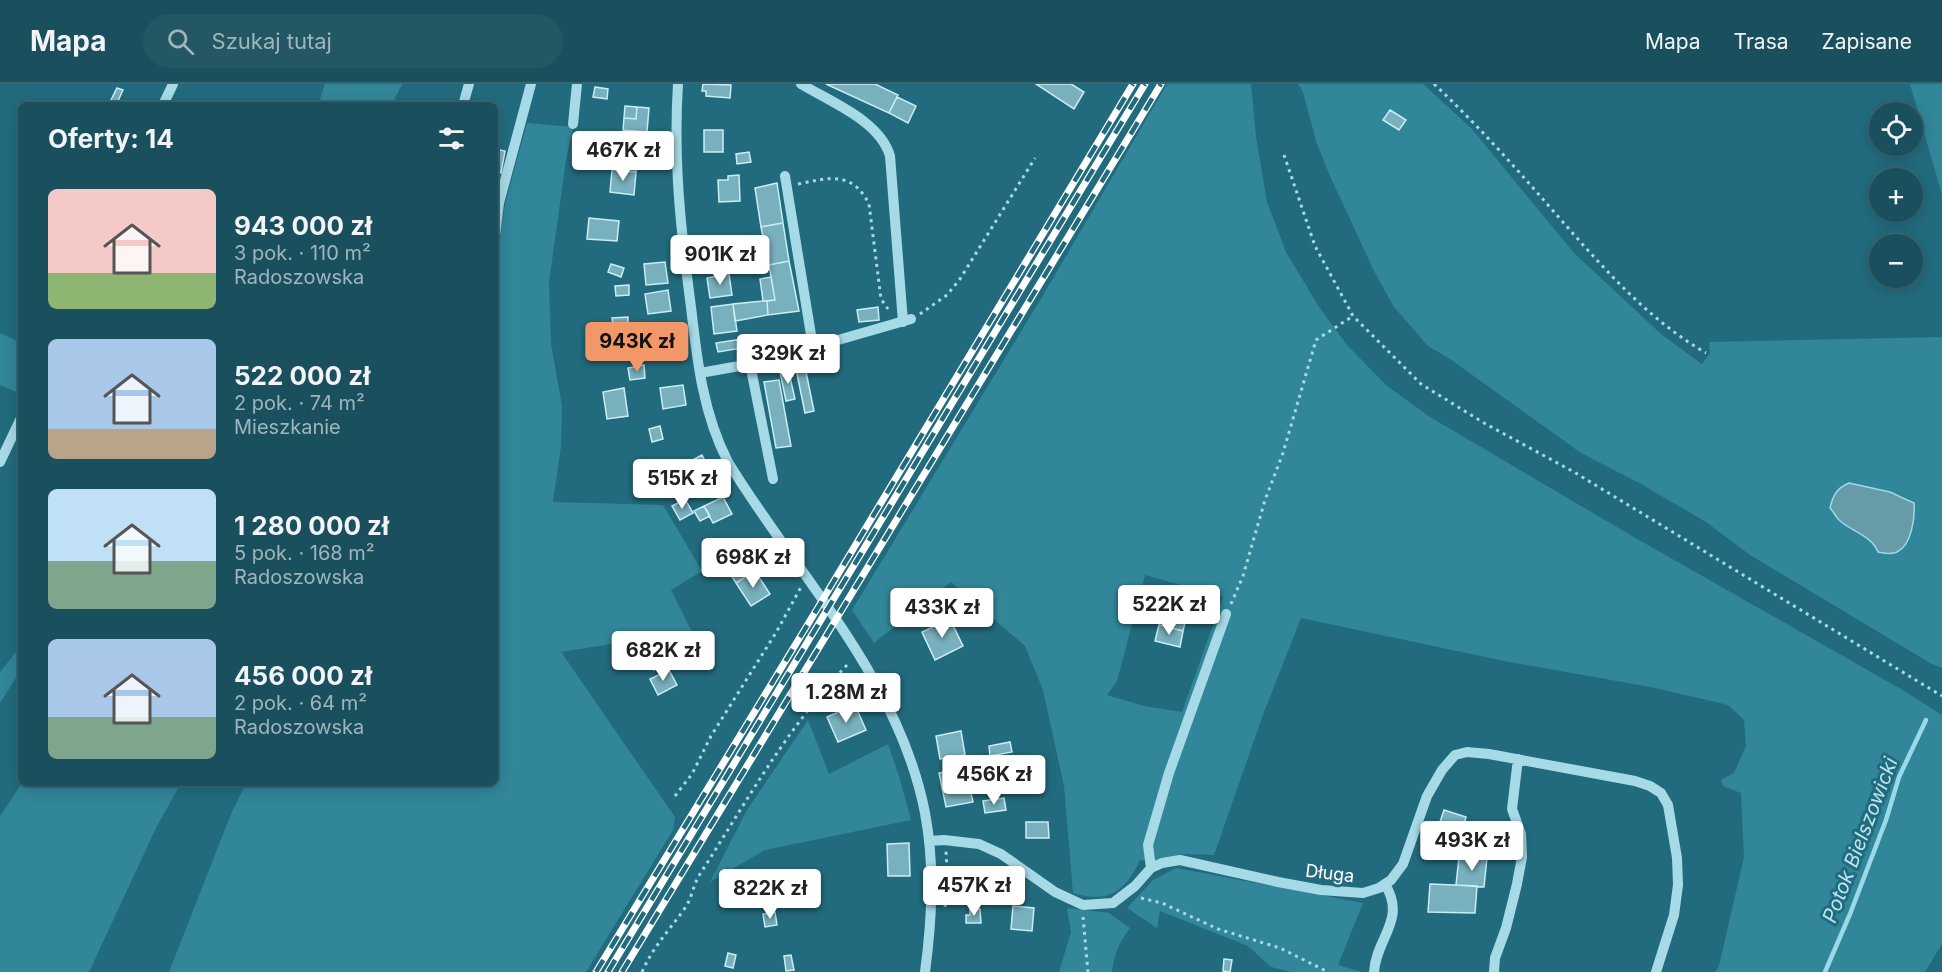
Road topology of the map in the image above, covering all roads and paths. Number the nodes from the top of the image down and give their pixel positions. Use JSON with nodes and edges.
{"nodes":[{"id":1,"x":173,"y":84,"type":"edge"},
{"id":2,"x":469,"y":84,"type":"edge"},
{"id":3,"x":531,"y":84,"type":"edge"},
{"id":4,"x":577,"y":84,"type":"edge"},
{"id":5,"x":678,"y":84,"type":"edge"},
{"id":6,"x":801,"y":84,"type":"edge"},
{"id":7,"x":1434,"y":84,"type":"edge"},
{"id":8,"x":164,"y":102,"type":"edge"},
{"id":9,"x":464,"y":102,"type":"edge"},
{"id":10,"x":573,"y":124,"type":"dead end"},
{"id":11,"x":1284,"y":155,"type":"dead end"},
{"id":12,"x":1035,"y":158,"type":"dead end"},
{"id":13,"x":786,"y":181,"type":"joint"},
{"id":14,"x":498,"y":210,"type":"edge"},
{"id":15,"x":1353,"y":315,"type":"junction"},
{"id":16,"x":907,"y":321,"type":"junction"},
{"id":17,"x":813,"y":347,"type":"junction"},
{"id":18,"x":1706,"y":353,"type":"dead end"},
{"id":19,"x":750,"y":364,"type":"junction"},
{"id":20,"x":700,"y":373,"type":"junction"},
{"id":21,"x":18,"y":424,"type":"edge"},
{"id":22,"x":0,"y":462,"type":"edge"},
{"id":23,"x":773,"y":479,"type":"dead end"},
{"id":24,"x":807,"y":578,"type":"junction"},
{"id":25,"x":1226,"y":614,"type":"joint"},
{"id":26,"x":859,"y":656,"type":"junction"},
{"id":27,"x":1942,"y":696,"type":"edge"},
{"id":28,"x":1518,"y":759,"type":"junction"},
{"id":29,"x":675,"y":796,"type":"dead end"},
{"id":30,"x":929,"y":841,"type":"junction"},
{"id":31,"x":1151,"y":868,"type":"junction"},
{"id":32,"x":1385,"y":884,"type":"junction"},
{"id":33,"x":1141,"y":898,"type":"dead end"},
{"id":34,"x":1083,"y":905,"type":"junction"},
{"id":35,"x":642,"y":972,"type":"edge"},
{"id":36,"x":925,"y":972,"type":"edge"},
{"id":37,"x":1088,"y":972,"type":"edge"},
{"id":38,"x":1328,"y":972,"type":"edge"},
{"id":39,"x":1374,"y":972,"type":"edge"},
{"id":40,"x":1494,"y":972,"type":"edge"},
{"id":41,"x":1656,"y":972,"type":"edge"}],
"edges":[{"from":1,"to":8,"type":"street"},
{"from":2,"to":9,"type":"street"},
{"from":3,"to":14,"type":"street"},
{"from":4,"to":10,"type":"street"},
{"from":5,"to":20,"type":"street"},
{"from":6,"to":16,"type":"street"},
{"from":7,"to":18,"type":"path"},
{"from":11,"to":15,"type":"path"},
{"from":12,"to":16,"type":"path"},
{"from":13,"to":16,"type":"path"},
{"from":13,"to":17,"type":"street"},
{"from":15,"to":25,"type":"path"},
{"from":15,"to":27,"type":"path"},
{"from":16,"to":17,"type":"street"},
{"from":17,"to":19,"type":"street"},
{"from":19,"to":20,"type":"street"},
{"from":19,"to":23,"type":"street"},
{"from":20,"to":24,"type":"street"},
{"from":21,"to":22,"type":"street"},
{"from":24,"to":26,"type":"street"},
{"from":24,"to":29,"type":"path"},
{"from":25,"to":31,"type":"street"},
{"from":26,"to":30,"type":"street"},
{"from":26,"to":35,"type":"path"},
{"from":28,"to":32,"type":"street"},
{"from":28,"to":40,"type":"street"},
{"from":28,"to":41,"type":"street"},
{"from":30,"to":34,"type":"street"},
{"from":30,"to":36,"type":"street"},
{"from":31,"to":32,"type":"street","name":"Długa"},
{"from":31,"to":34,"type":"street"},
{"from":32,"to":39,"type":"street"},
{"from":33,"to":38,"type":"path"},
{"from":34,"to":37,"type":"path"}]}
